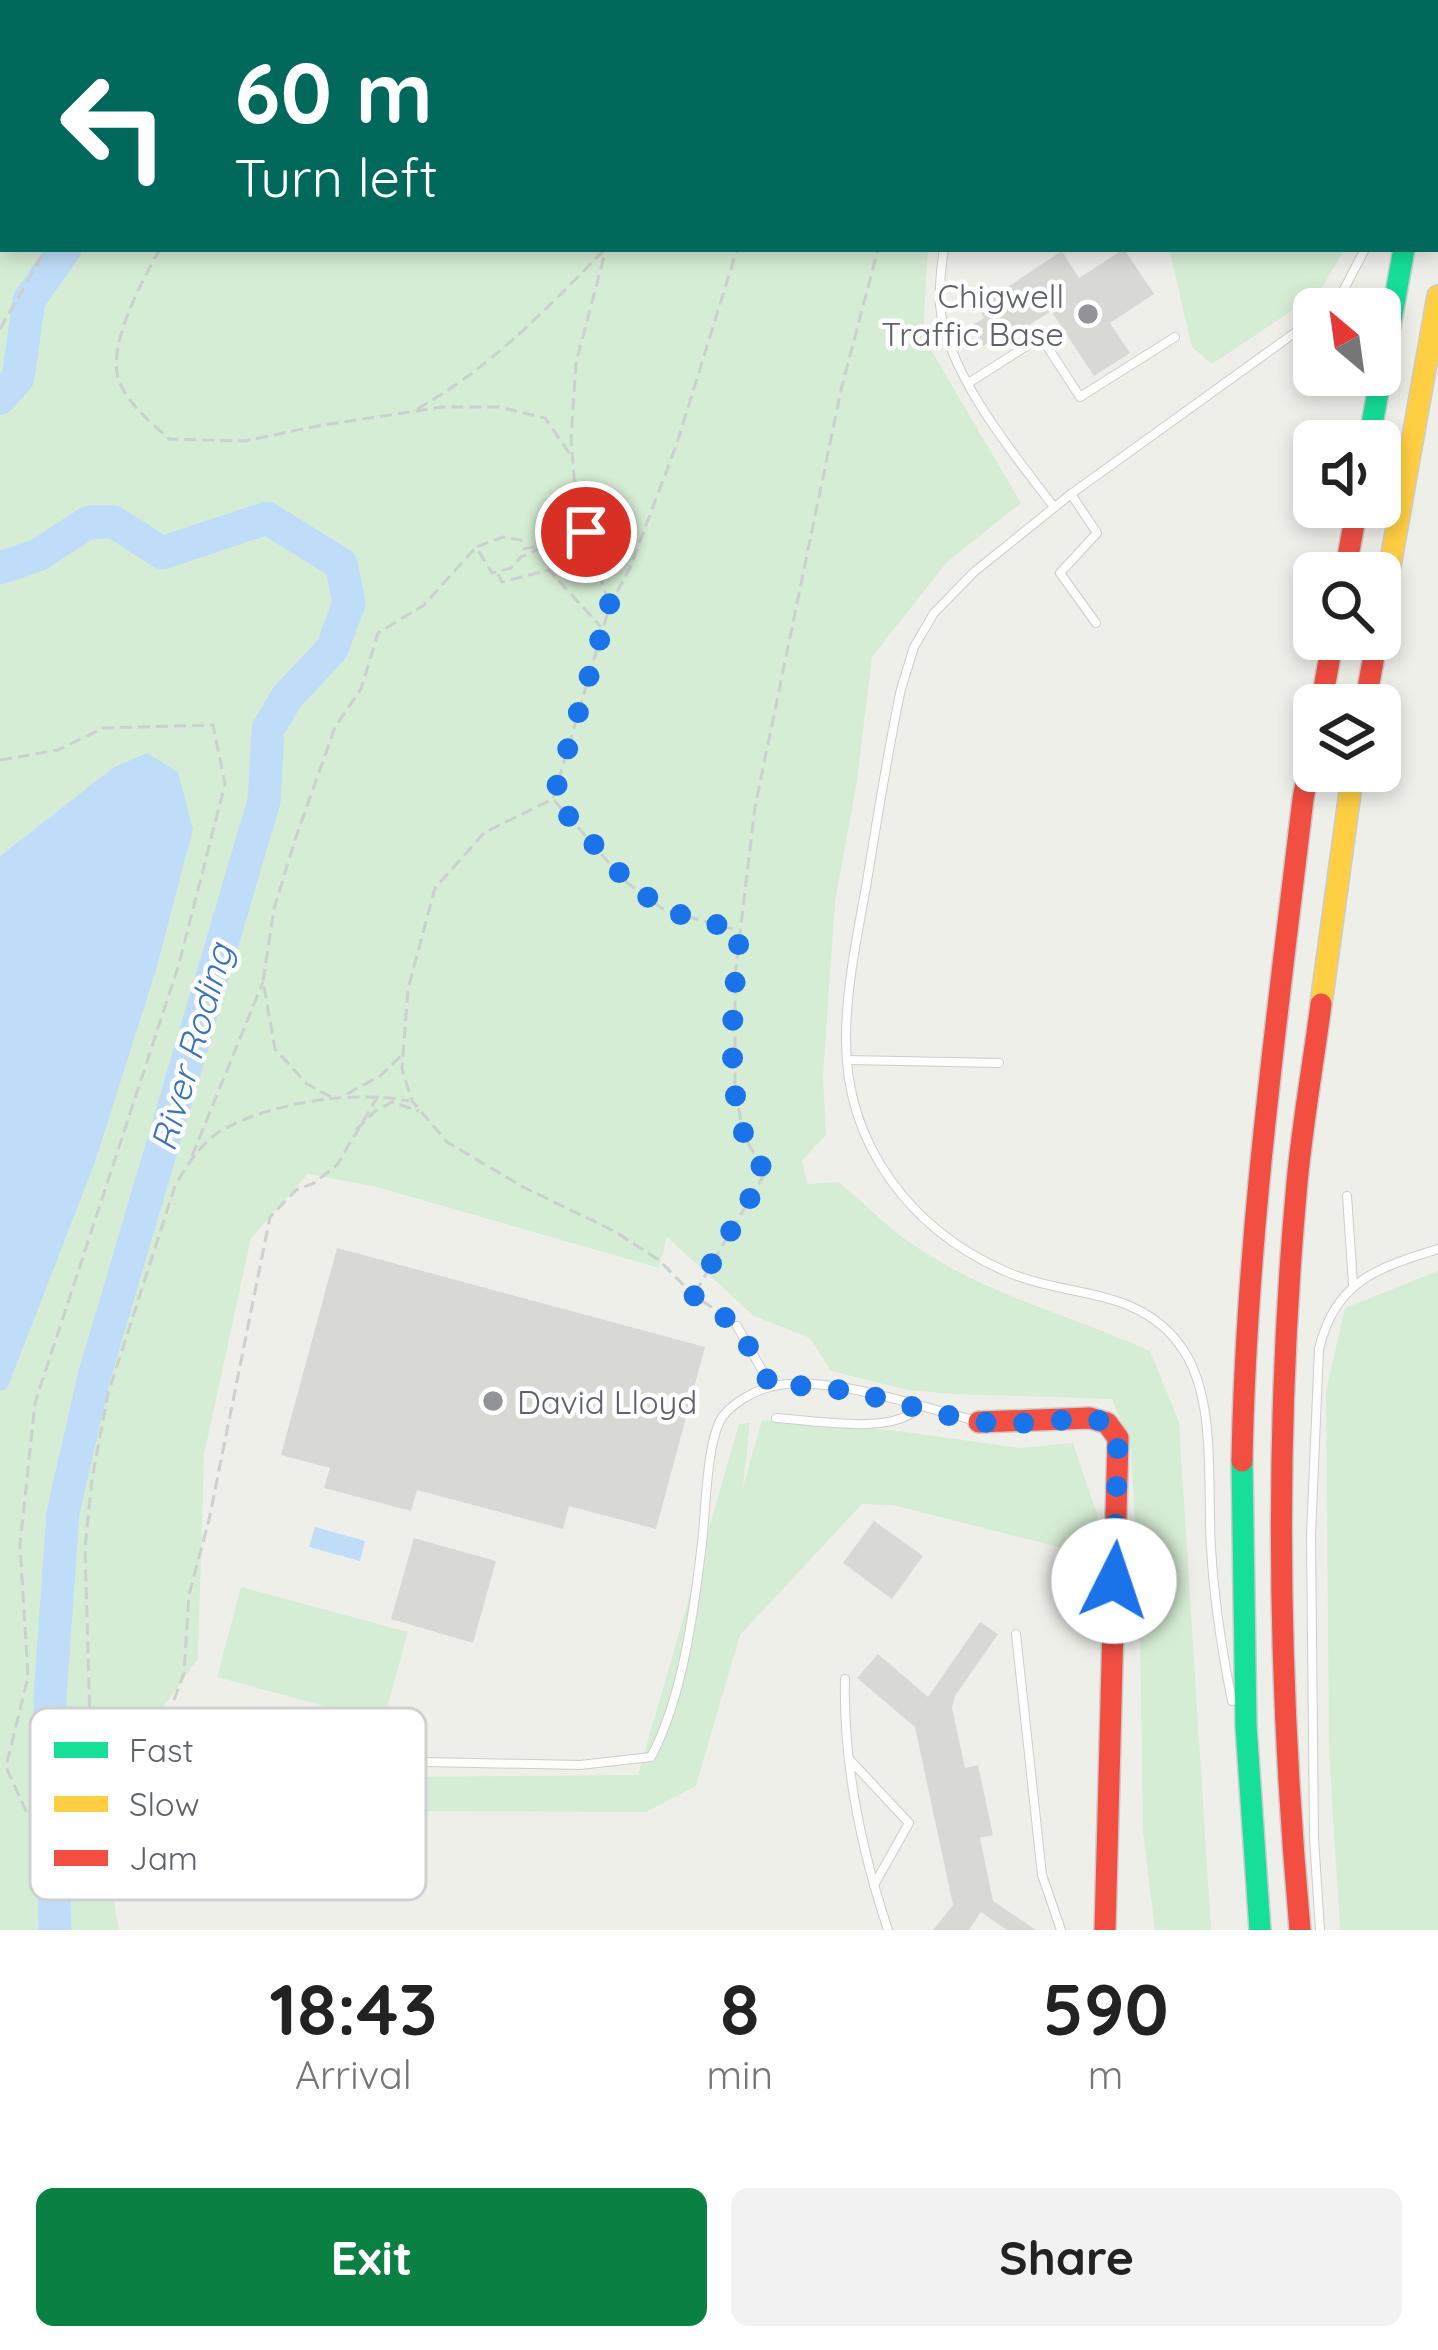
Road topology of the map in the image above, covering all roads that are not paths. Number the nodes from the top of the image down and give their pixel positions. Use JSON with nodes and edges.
{"nodes":[{"id":1,"x":944,"y":252,"type":"edge"},
{"id":2,"x":1363,"y":252,"type":"edge"},
{"id":3,"x":1403,"y":252,"type":"edge"},
{"id":4,"x":1345,"y":288,"type":"edge"},
{"id":5,"x":1438,"y":296,"type":"edge"},
{"id":6,"x":1293,"y":335,"type":"edge"},
{"id":7,"x":1175,"y":337,"type":"dead end"},
{"id":8,"x":970,"y":382,"type":"junction"},
{"id":9,"x":1373,"y":420,"type":"edge"},
{"id":10,"x":1071,"y":494,"type":"junction"},
{"id":11,"x":1054,"y":507,"type":"junction"},
{"id":12,"x":1392,"y":552,"type":"edge"},
{"id":13,"x":1096,"y":622,"type":"dead end"},
{"id":14,"x":1304,"y":792,"type":"edge"},
{"id":15,"x":1350,"y":792,"type":"edge"},
{"id":16,"x":848,"y":1060,"type":"junction"},
{"id":17,"x":999,"y":1063,"type":"dead end"},
{"id":18,"x":1347,"y":1196,"type":"dead end"},
{"id":19,"x":1438,"y":1249,"type":"edge"},
{"id":20,"x":1353,"y":1284,"type":"junction"},
{"id":21,"x":737,"y":1326,"type":"road end"},
{"id":22,"x":771,"y":1386,"type":"junction"},
{"id":23,"x":919,"y":1407,"type":"junction"},
{"id":24,"x":776,"y":1418,"type":"dead end"},
{"id":25,"x":979,"y":1422,"type":"joint"},
{"id":26,"x":1016,"y":1634,"type":"dead end"},
{"id":27,"x":845,"y":1679,"type":"dead end"},
{"id":28,"x":1244,"y":1755,"type":"junction"},
{"id":29,"x":848,"y":1759,"type":"junction"},
{"id":30,"x":426,"y":1760,"type":"edge"},
{"id":31,"x":874,"y":1886,"type":"junction"},
{"id":32,"x":888,"y":1930,"type":"edge"},
{"id":33,"x":1061,"y":1930,"type":"edge"},
{"id":34,"x":1105,"y":1930,"type":"edge"},
{"id":35,"x":1260,"y":1930,"type":"edge"},
{"id":36,"x":1300,"y":1930,"type":"edge"},
{"id":37,"x":1320,"y":1930,"type":"edge"}],
"edges":[{"from":1,"to":8,"type":"lane"},
{"from":2,"to":4,"type":"lane"},
{"from":3,"to":9,"type":"main road"},
{"from":5,"to":12,"type":"main road"},
{"from":6,"to":10,"type":"lane"},
{"from":7,"to":8,"type":"lane"},
{"from":8,"to":11,"type":"lane"},
{"from":10,"to":11,"type":"lane"},
{"from":10,"to":13,"type":"lane"},
{"from":11,"to":16,"type":"lane"},
{"from":14,"to":28,"type":"main road"},
{"from":15,"to":36,"type":"main road"},
{"from":16,"to":17,"type":"lane"},
{"from":16,"to":28,"type":"lane"},
{"from":18,"to":20,"type":"lane"},
{"from":19,"to":20,"type":"lane"},
{"from":20,"to":37,"type":"lane"},
{"from":21,"to":22,"type":"lane"},
{"from":22,"to":23,"type":"lane"},
{"from":22,"to":30,"type":"lane"},
{"from":23,"to":24,"type":"lane"},
{"from":23,"to":25,"type":"lane"},
{"from":25,"to":34,"type":"main road"},
{"from":26,"to":33,"type":"lane"},
{"from":27,"to":29,"type":"lane"},
{"from":28,"to":35,"type":"main road"},
{"from":29,"to":31,"type":"lane"},
{"from":29,"to":31,"type":"lane"},
{"from":31,"to":32,"type":"lane"}]}
